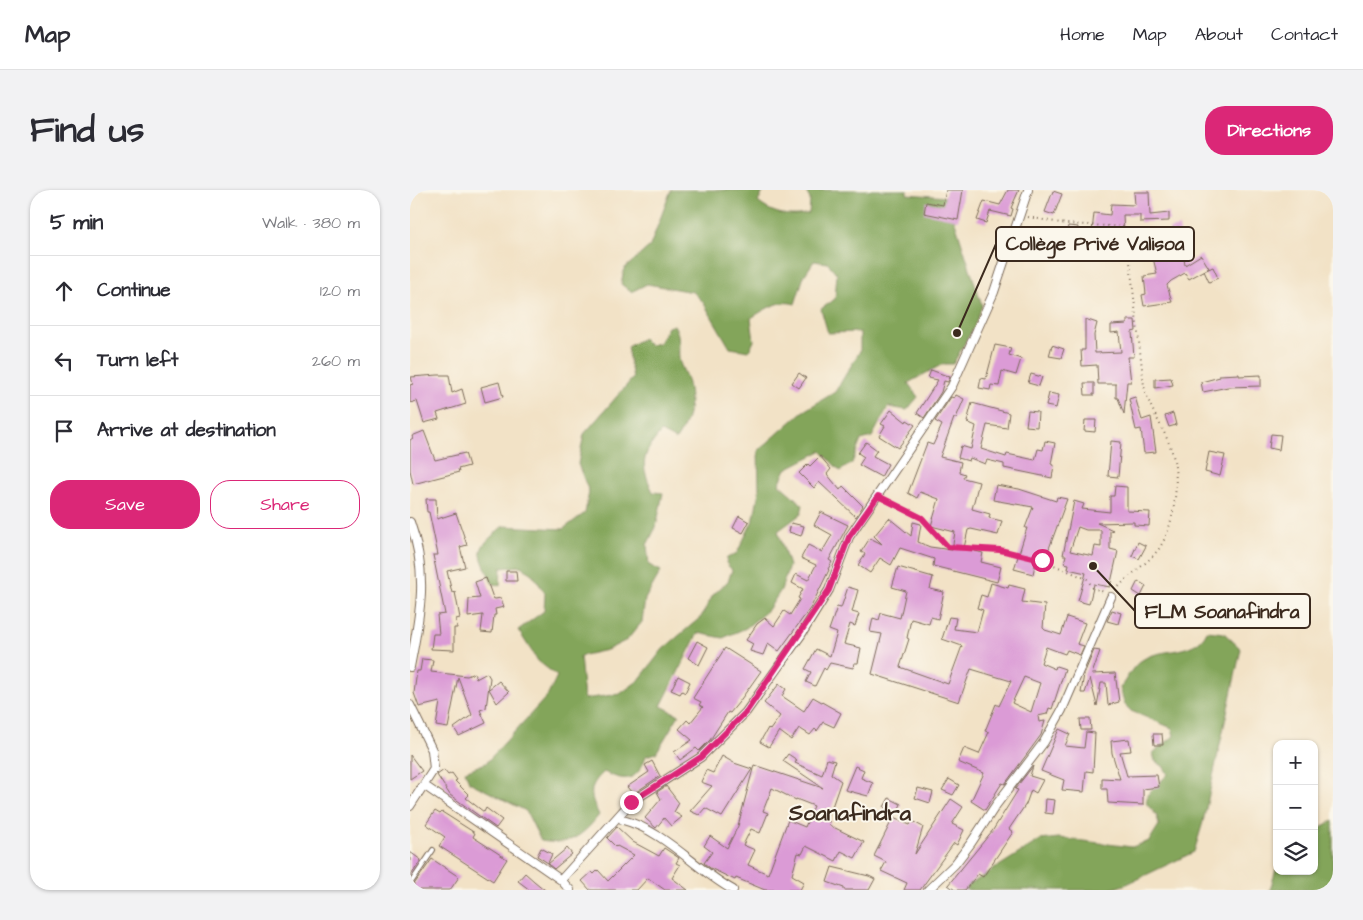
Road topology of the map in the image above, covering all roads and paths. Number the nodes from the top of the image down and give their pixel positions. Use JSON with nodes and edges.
{"nodes":[{"id":1,"x":1028,"y":190,"type":"edge"},
{"id":2,"x":1018,"y":215,"type":"junction"},
{"id":3,"x":878,"y":496,"type":"junction"},
{"id":4,"x":410,"y":522,"type":"edge"},
{"id":5,"x":1111,"y":597,"type":"junction"},
{"id":6,"x":410,"y":668,"type":"edge"},
{"id":7,"x":410,"y":705,"type":"edge"},
{"id":8,"x":425,"y":786,"type":"junction"},
{"id":9,"x":410,"y":806,"type":"edge"},
{"id":10,"x":623,"y":820,"type":"dead end"},
{"id":11,"x":433,"y":850,"type":"dead end"},
{"id":12,"x":561,"y":880,"type":"junction"},
{"id":13,"x":410,"y":884,"type":"edge"},
{"id":14,"x":570,"y":890,"type":"edge"},
{"id":15,"x":733,"y":890,"type":"edge"},
{"id":16,"x":928,"y":890,"type":"edge"}],
"edges":[{"from":1,"to":2,"type":"street"},
{"from":2,"to":3,"type":"street"},
{"from":2,"to":5,"type":"path"},
{"from":3,"to":5,"type":"path"},
{"from":3,"to":12,"type":"street"},
{"from":4,"to":6,"type":"street"},
{"from":5,"to":16,"type":"street"},
{"from":7,"to":8,"type":"street"},
{"from":8,"to":9,"type":"street"},
{"from":8,"to":12,"type":"street"},
{"from":10,"to":15,"type":"street"},
{"from":11,"to":13,"type":"lane"},
{"from":12,"to":14,"type":"street"}]}
